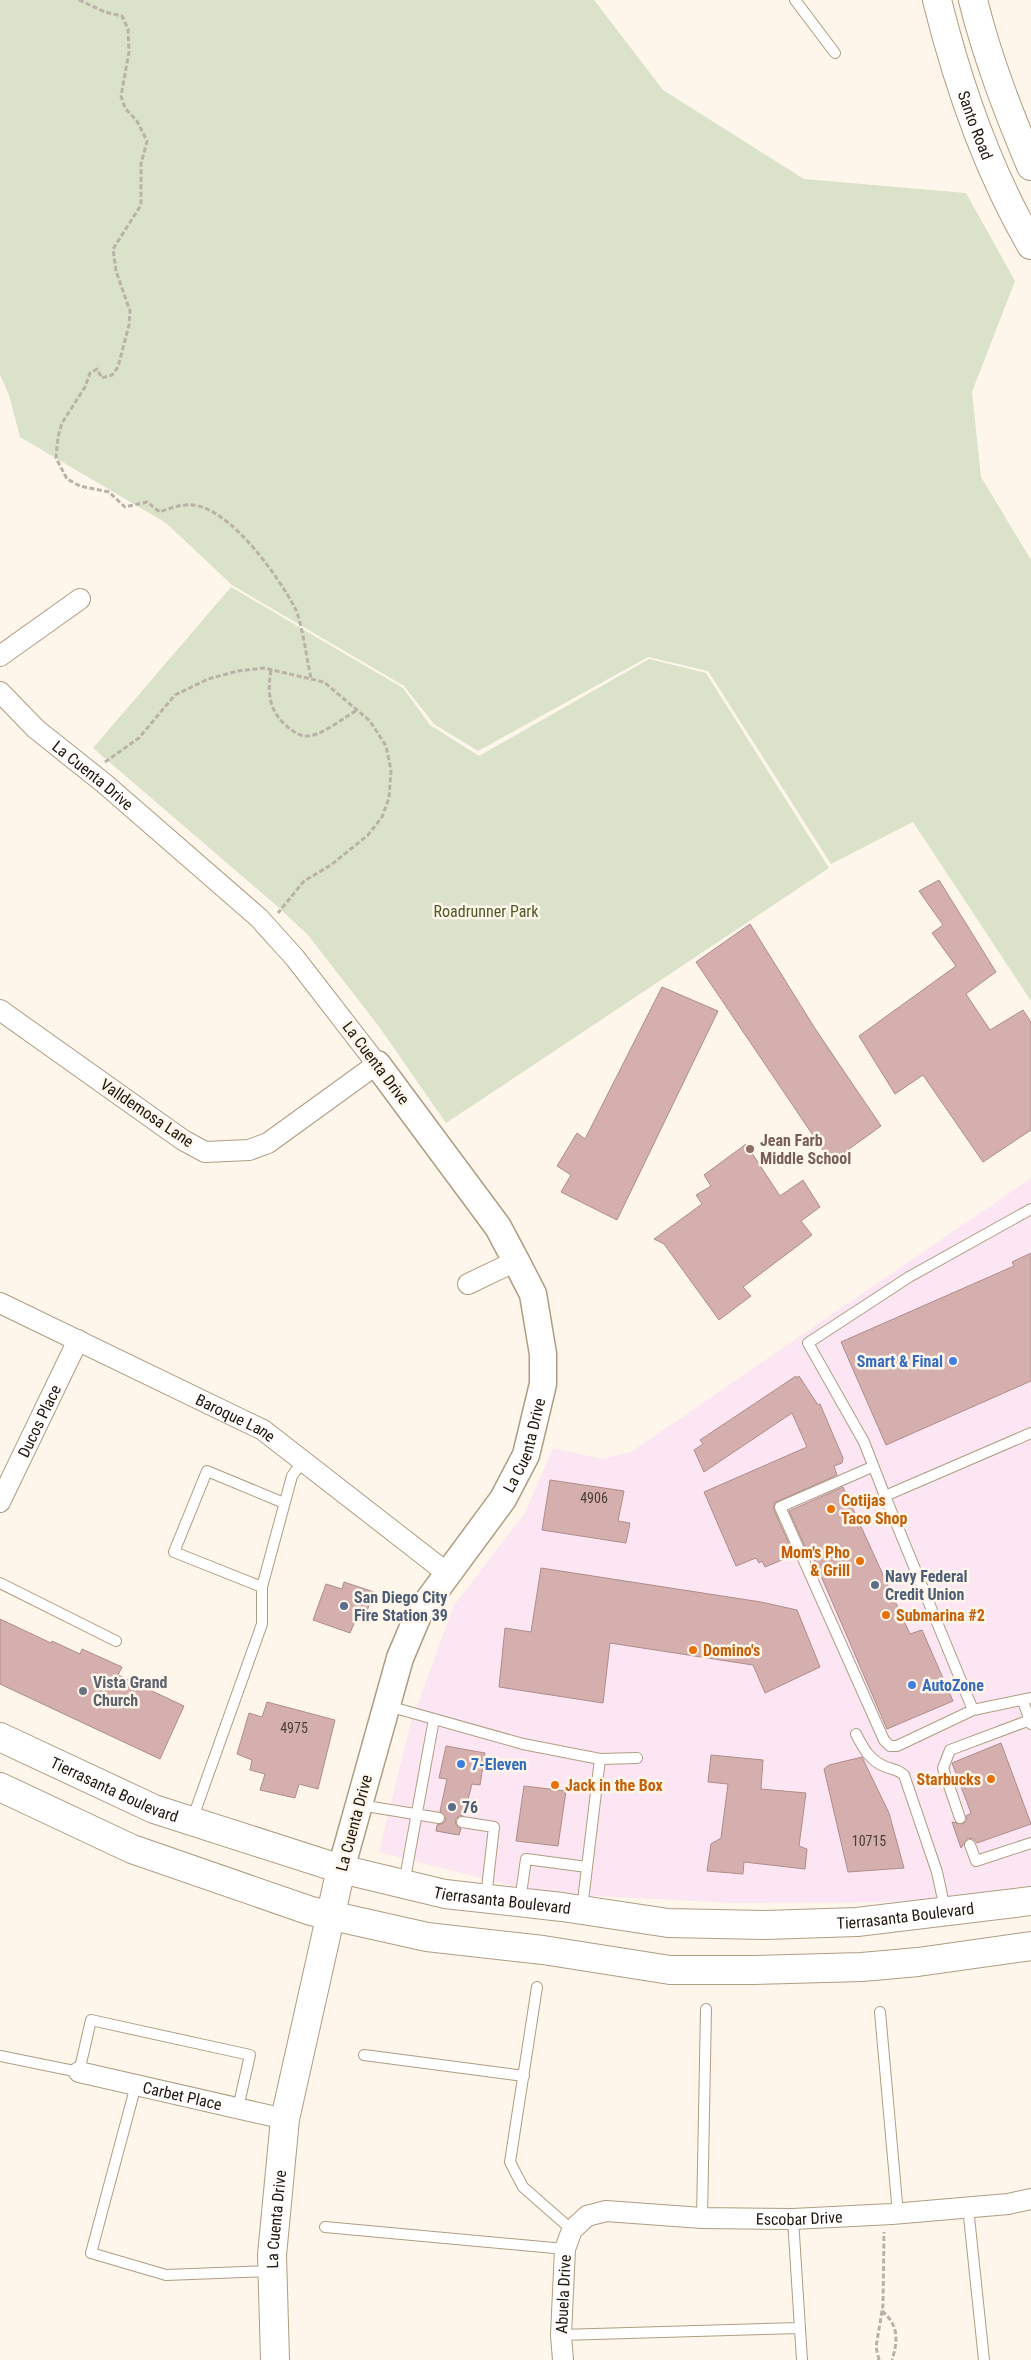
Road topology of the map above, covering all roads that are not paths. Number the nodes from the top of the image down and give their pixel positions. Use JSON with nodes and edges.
{"nodes":[{"id":1,"x":795,"y":0,"type":"edge"},
{"id":2,"x":937,"y":0,"type":"edge"},
{"id":3,"x":973,"y":0,"type":"edge"},
{"id":4,"x":835,"y":53,"type":"dead end"},
{"id":5,"x":1031,"y":166,"type":"edge"},
{"id":6,"x":1031,"y":245,"type":"edge"},
{"id":7,"x":80,"y":599,"type":"dead end"},
{"id":8,"x":0,"y":656,"type":"edge"},
{"id":9,"x":0,"y":692,"type":"edge"},
{"id":10,"x":0,"y":1010,"type":"edge"},
{"id":11,"x":377,"y":1064,"type":"junction"},
{"id":12,"x":1031,"y":1208,"type":"edge"},
{"id":13,"x":516,"y":1262,"type":"junction"},
{"id":14,"x":468,"y":1284,"type":"dead end"},
{"id":15,"x":0,"y":1303,"type":"edge"},
{"id":16,"x":78,"y":1340,"type":"junction"},
{"id":17,"x":1031,"y":1433,"type":"edge"},
{"id":18,"x":303,"y":1461,"type":"junction"},
{"id":19,"x":872,"y":1467,"type":"junction"},
{"id":20,"x":885,"y":1496,"type":"junction"},
{"id":21,"x":0,"y":1502,"type":"edge"},
{"id":22,"x":284,"y":1503,"type":"junction"},
{"id":23,"x":447,"y":1573,"type":"junction"},
{"id":24,"x":0,"y":1583,"type":"edge"},
{"id":25,"x":262,"y":1586,"type":"junction"},
{"id":26,"x":116,"y":1641,"type":"dead end"},
{"id":27,"x":1027,"y":1699,"type":"edge"},
{"id":28,"x":386,"y":1706,"type":"junction"},
{"id":29,"x":973,"y":1710,"type":"junction"},
{"id":30,"x":434,"y":1719,"type":"junction"},
{"id":31,"x":1030,"y":1722,"type":"edge"},
{"id":32,"x":856,"y":1734,"type":"dead end"},
{"id":33,"x":0,"y":1737,"type":"edge"},
{"id":34,"x":638,"y":1758,"type":"dead end"},
{"id":35,"x":600,"y":1759,"type":"junction"},
{"id":36,"x":0,"y":1787,"type":"edge"},
{"id":37,"x":360,"y":1805,"type":"junction"},
{"id":38,"x":417,"y":1814,"type":"junction"},
{"id":39,"x":439,"y":1818,"type":"dead end"},
{"id":40,"x":960,"y":1818,"type":"dead end"},
{"id":41,"x":192,"y":1821,"type":"junction"},
{"id":42,"x":462,"y":1822,"type":"dead end"},
{"id":43,"x":1031,"y":1843,"type":"edge"},
{"id":44,"x":970,"y":1845,"type":"dead end"},
{"id":45,"x":587,"y":1867,"type":"junction"},
{"id":46,"x":342,"y":1869,"type":"junction"},
{"id":47,"x":404,"y":1885,"type":"junction"},
{"id":48,"x":485,"y":1898,"type":"junction"},
{"id":49,"x":1031,"y":1901,"type":"edge"},
{"id":50,"x":520,"y":1902,"type":"junction"},
{"id":51,"x":582,"y":1910,"type":"junction"},
{"id":52,"x":946,"y":1913,"type":"junction"},
{"id":53,"x":330,"y":1914,"type":"junction"},
{"id":54,"x":1031,"y":1946,"type":"edge"},
{"id":55,"x":537,"y":1987,"type":"dead end"},
{"id":56,"x":706,"y":2009,"type":"dead end"},
{"id":57,"x":880,"y":2012,"type":"dead end"},
{"id":58,"x":364,"y":2054,"type":"dead end"},
{"id":59,"x":0,"y":2056,"type":"edge"},
{"id":60,"x":79,"y":2072,"type":"junction"},
{"id":61,"x":524,"y":2076,"type":"junction"},
{"id":62,"x":136,"y":2085,"type":"junction"},
{"id":63,"x":238,"y":2108,"type":"junction"},
{"id":64,"x":285,"y":2119,"type":"junction"},
{"id":65,"x":1031,"y":2199,"type":"edge"},
{"id":66,"x":968,"y":2207,"type":"junction"},
{"id":67,"x":890,"y":2214,"type":"junction"},
{"id":68,"x":702,"y":2218,"type":"junction"},
{"id":69,"x":793,"y":2219,"type":"junction"},
{"id":70,"x":325,"y":2227,"type":"dead end"},
{"id":71,"x":572,"y":2230,"type":"junction"},
{"id":72,"x":565,"y":2249,"type":"junction"},
{"id":73,"x":273,"y":2271,"type":"junction"},
{"id":74,"x":800,"y":2328,"type":"junction"},
{"id":75,"x":561,"y":2335,"type":"junction"},
{"id":76,"x":275,"y":2360,"type":"edge"},
{"id":77,"x":563,"y":2360,"type":"edge"},
{"id":78,"x":802,"y":2360,"type":"edge"},
{"id":79,"x":984,"y":2360,"type":"edge"}],
"edges":[{"from":1,"to":4,"type":"lane"},
{"from":2,"to":6,"type":"main road","name":"Santo Road"},
{"from":3,"to":5,"type":"main road","name":"Santo Road"},
{"from":7,"to":8,"type":"street"},
{"from":9,"to":11,"type":"street","name":"La Cuenta Drive"},
{"from":10,"to":11,"type":"street","name":"Valldemosa Lane"},
{"from":11,"to":13,"type":"street","name":"La Cuenta Drive"},
{"from":12,"to":19,"type":"lane"},
{"from":13,"to":14,"type":"street"},
{"from":13,"to":23,"type":"street","name":"La Cuenta Drive"},
{"from":15,"to":16,"type":"street","name":"Baroque Lane"},
{"from":16,"to":18,"type":"street","name":"Baroque Lane"},
{"from":16,"to":21,"type":"street","name":"Ducos Place"},
{"from":17,"to":20,"type":"lane"},
{"from":18,"to":22,"type":"lane"},
{"from":18,"to":23,"type":"street","name":"Baroque Lane"},
{"from":19,"to":20,"type":"lane"},
{"from":19,"to":29,"type":"lane"},
{"from":20,"to":29,"type":"lane"},
{"from":22,"to":25,"type":"lane"},
{"from":22,"to":25,"type":"lane"},
{"from":23,"to":28,"type":"street","name":"La Cuenta Drive"},
{"from":24,"to":26,"type":"lane"},
{"from":25,"to":41,"type":"lane"},
{"from":27,"to":29,"type":"lane"},
{"from":27,"to":31,"type":"lane"},
{"from":28,"to":30,"type":"lane"},
{"from":28,"to":37,"type":"street","name":"La Cuenta Drive"},
{"from":30,"to":35,"type":"lane"},
{"from":30,"to":38,"type":"lane"},
{"from":31,"to":40,"type":"lane"},
{"from":32,"to":52,"type":"lane"},
{"from":33,"to":41,"type":"main road","name":"Tierrasanta Boulevard"},
{"from":34,"to":35,"type":"lane"},
{"from":35,"to":45,"type":"lane"},
{"from":36,"to":53,"type":"main road"},
{"from":37,"to":38,"type":"lane"},
{"from":37,"to":46,"type":"street","name":"La Cuenta Drive"},
{"from":38,"to":39,"type":"lane"},
{"from":38,"to":47,"type":"lane"},
{"from":41,"to":46,"type":"main road","name":"Tierrasanta Boulevard"},
{"from":42,"to":48,"type":"lane"},
{"from":43,"to":44,"type":"lane"},
{"from":45,"to":50,"type":"lane"},
{"from":45,"to":51,"type":"lane"},
{"from":46,"to":47,"type":"main road","name":"Tierrasanta Boulevard"},
{"from":46,"to":53,"type":"main road","name":"La Cuenta Drive"},
{"from":47,"to":48,"type":"main road","name":"Tierrasanta Boulevard"},
{"from":48,"to":50,"type":"main road","name":"Tierrasanta Boulevard"},
{"from":49,"to":52,"type":"main road","name":"Tierrasanta Boulevard"},
{"from":50,"to":51,"type":"main road","name":"Tierrasanta Boulevard"},
{"from":51,"to":52,"type":"main road","name":"Tierrasanta Boulevard"},
{"from":53,"to":54,"type":"main road"},
{"from":53,"to":64,"type":"main road","name":"La Cuenta Drive"},
{"from":55,"to":61,"type":"lane"},
{"from":56,"to":68,"type":"lane"},
{"from":57,"to":67,"type":"lane"},
{"from":58,"to":61,"type":"lane"},
{"from":59,"to":60,"type":"lane"},
{"from":60,"to":62,"type":"street","name":"Carbet Place"},
{"from":60,"to":63,"type":"lane"},
{"from":61,"to":71,"type":"lane"},
{"from":62,"to":63,"type":"street","name":"Carbet Place"},
{"from":62,"to":73,"type":"lane"},
{"from":63,"to":64,"type":"street","name":"Carbet Place"},
{"from":64,"to":73,"type":"main road","name":"La Cuenta Drive"},
{"from":65,"to":66,"type":"street","name":"Escobar Drive"},
{"from":66,"to":67,"type":"street","name":"Escobar Drive"},
{"from":66,"to":79,"type":"lane"},
{"from":67,"to":69,"type":"street","name":"Escobar Drive"},
{"from":68,"to":69,"type":"street","name":"Escobar Drive"},
{"from":68,"to":71,"type":"street","name":"Escobar Drive"},
{"from":69,"to":74,"type":"lane"},
{"from":70,"to":72,"type":"lane"},
{"from":71,"to":72,"type":"street","name":"Abuela Drive"},
{"from":72,"to":75,"type":"street","name":"Abuela Drive"},
{"from":73,"to":76,"type":"main road","name":"La Cuenta Drive"},
{"from":74,"to":75,"type":"lane"},
{"from":74,"to":78,"type":"lane"},
{"from":75,"to":77,"type":"street","name":"Abuela Drive"}]}
